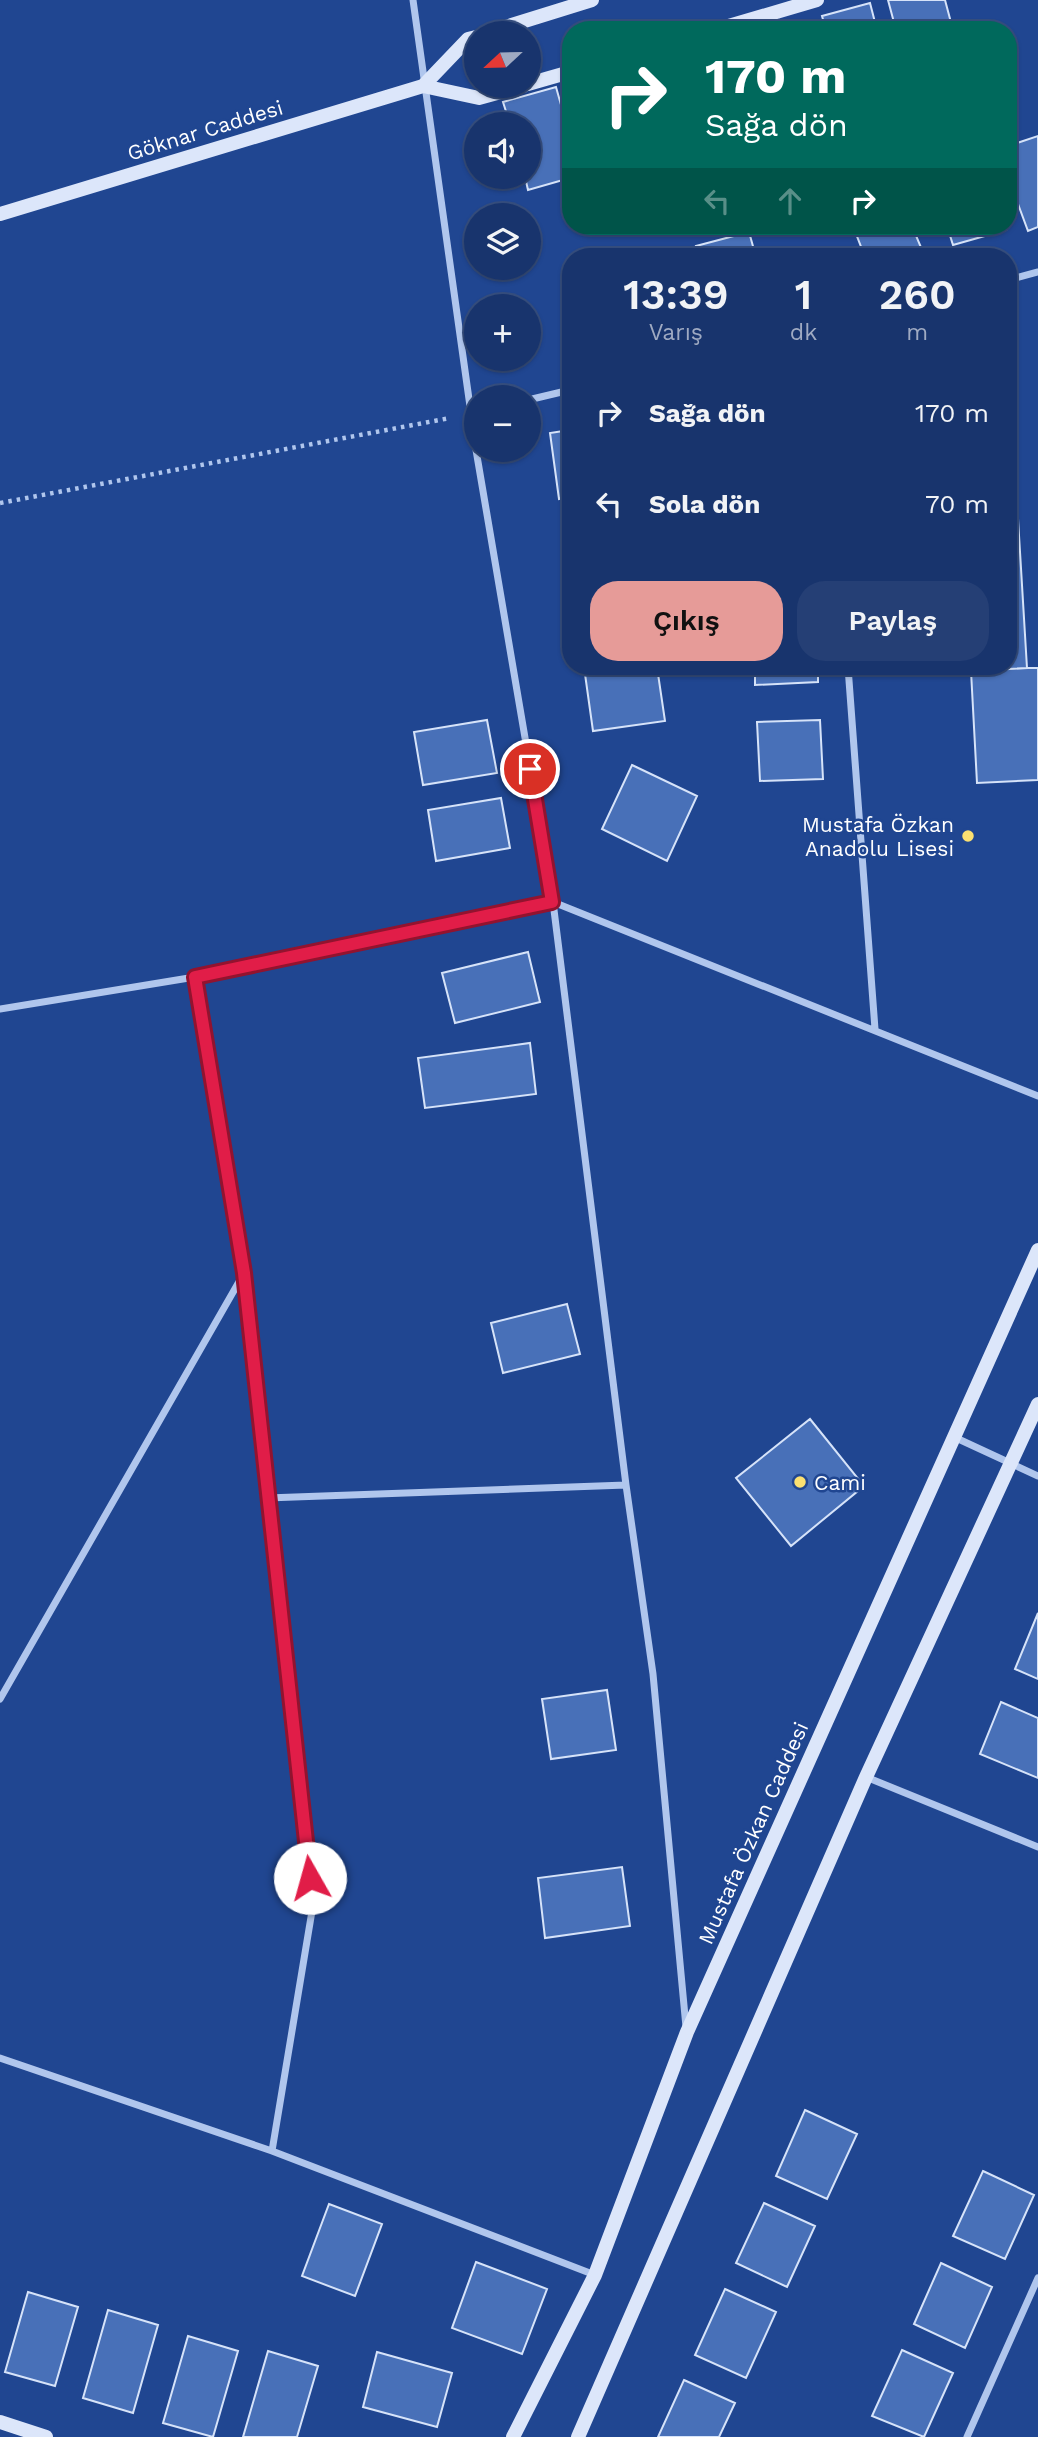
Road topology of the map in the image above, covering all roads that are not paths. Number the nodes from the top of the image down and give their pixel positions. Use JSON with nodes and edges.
{"nodes":[{"id":1,"x":413,"y":0,"type":"edge"},
{"id":2,"x":592,"y":0,"type":"edge"},
{"id":3,"x":817,"y":0,"type":"edge"},
{"id":4,"x":525,"y":21,"type":"edge"},
{"id":5,"x":746,"y":21,"type":"edge"},
{"id":6,"x":464,"y":42,"type":"edge"},
{"id":7,"x":562,"y":74,"type":"edge"},
{"id":8,"x":541,"y":80,"type":"edge"},
{"id":9,"x":423,"y":86,"type":"junction"},
{"id":10,"x":464,"y":96,"type":"edge"},
{"id":11,"x":0,"y":214,"type":"edge"},
{"id":12,"x":1038,"y":272,"type":"edge"},
{"id":13,"x":1017,"y":278,"type":"edge"},
{"id":14,"x":469,"y":385,"type":"edge"},
{"id":15,"x":562,"y":392,"type":"edge"},
{"id":16,"x":541,"y":397,"type":"edge"},
{"id":17,"x":478,"y":462,"type":"edge"},
{"id":18,"x":849,"y":675,"type":"edge"},
{"id":19,"x":552,"y":902,"type":"junction"},
{"id":20,"x":195,"y":977,"type":"junction"},
{"id":21,"x":0,"y":1009,"type":"edge"},
{"id":22,"x":875,"y":1029,"type":"junction"},
{"id":23,"x":1038,"y":1096,"type":"edge"},
{"id":24,"x":1038,"y":1250,"type":"edge"},
{"id":25,"x":244,"y":1273,"type":"junction"},
{"id":26,"x":1038,"y":1404,"type":"edge"},
{"id":27,"x":954,"y":1437,"type":"junction"},
{"id":28,"x":1012,"y":1465,"type":"junction"},
{"id":29,"x":1038,"y":1476,"type":"edge"},
{"id":30,"x":626,"y":1485,"type":"junction"},
{"id":31,"x":267,"y":1498,"type":"junction"},
{"id":32,"x":0,"y":1699,"type":"edge"},
{"id":33,"x":866,"y":1777,"type":"junction"},
{"id":34,"x":1038,"y":1847,"type":"edge"},
{"id":35,"x":687,"y":2032,"type":"junction"},
{"id":36,"x":0,"y":2058,"type":"edge"},
{"id":37,"x":272,"y":2151,"type":"junction"},
{"id":38,"x":596,"y":2275,"type":"junction"},
{"id":39,"x":1038,"y":2278,"type":"edge"},
{"id":40,"x":0,"y":2422,"type":"edge"},
{"id":41,"x":46,"y":2437,"type":"edge"},
{"id":42,"x":513,"y":2437,"type":"edge"},
{"id":43,"x":578,"y":2437,"type":"edge"},
{"id":44,"x":967,"y":2437,"type":"edge"}],
"edges":[{"from":1,"to":9,"type":"street"},
{"from":2,"to":4,"type":"main road"},
{"from":3,"to":5,"type":"main road"},
{"from":6,"to":9,"type":"main road"},
{"from":7,"to":8,"type":"main road"},
{"from":9,"to":10,"type":"main road","name":"Göknar Caddesi"},
{"from":9,"to":11,"type":"main road","name":"Göknar Caddesi"},
{"from":9,"to":14,"type":"street"},
{"from":12,"to":13,"type":"street"},
{"from":15,"to":16,"type":"street"},
{"from":17,"to":19,"type":"street"},
{"from":18,"to":22,"type":"street"},
{"from":19,"to":20,"type":"street"},
{"from":19,"to":22,"type":"street"},
{"from":19,"to":30,"type":"street"},
{"from":20,"to":21,"type":"street"},
{"from":20,"to":25,"type":"street"},
{"from":22,"to":23,"type":"street"},
{"from":24,"to":27,"type":"main road","name":"Mustafa Özkan Caddesi"},
{"from":25,"to":31,"type":"street"},
{"from":25,"to":32,"type":"street"},
{"from":26,"to":28,"type":"main road"},
{"from":27,"to":28,"type":"street"},
{"from":27,"to":35,"type":"main road","name":"Mustafa Özkan Caddesi"},
{"from":28,"to":29,"type":"street"},
{"from":28,"to":33,"type":"main road"},
{"from":30,"to":31,"type":"street"},
{"from":30,"to":35,"type":"street"},
{"from":31,"to":37,"type":"street"},
{"from":33,"to":34,"type":"street"},
{"from":33,"to":43,"type":"main road"},
{"from":35,"to":38,"type":"main road","name":"Mustafa Özkan Caddesi"},
{"from":36,"to":37,"type":"street"},
{"from":37,"to":38,"type":"street"},
{"from":38,"to":42,"type":"main road","name":"Mustafa Özkan Caddesi"},
{"from":39,"to":44,"type":"street"},
{"from":40,"to":41,"type":"main road"}]}
